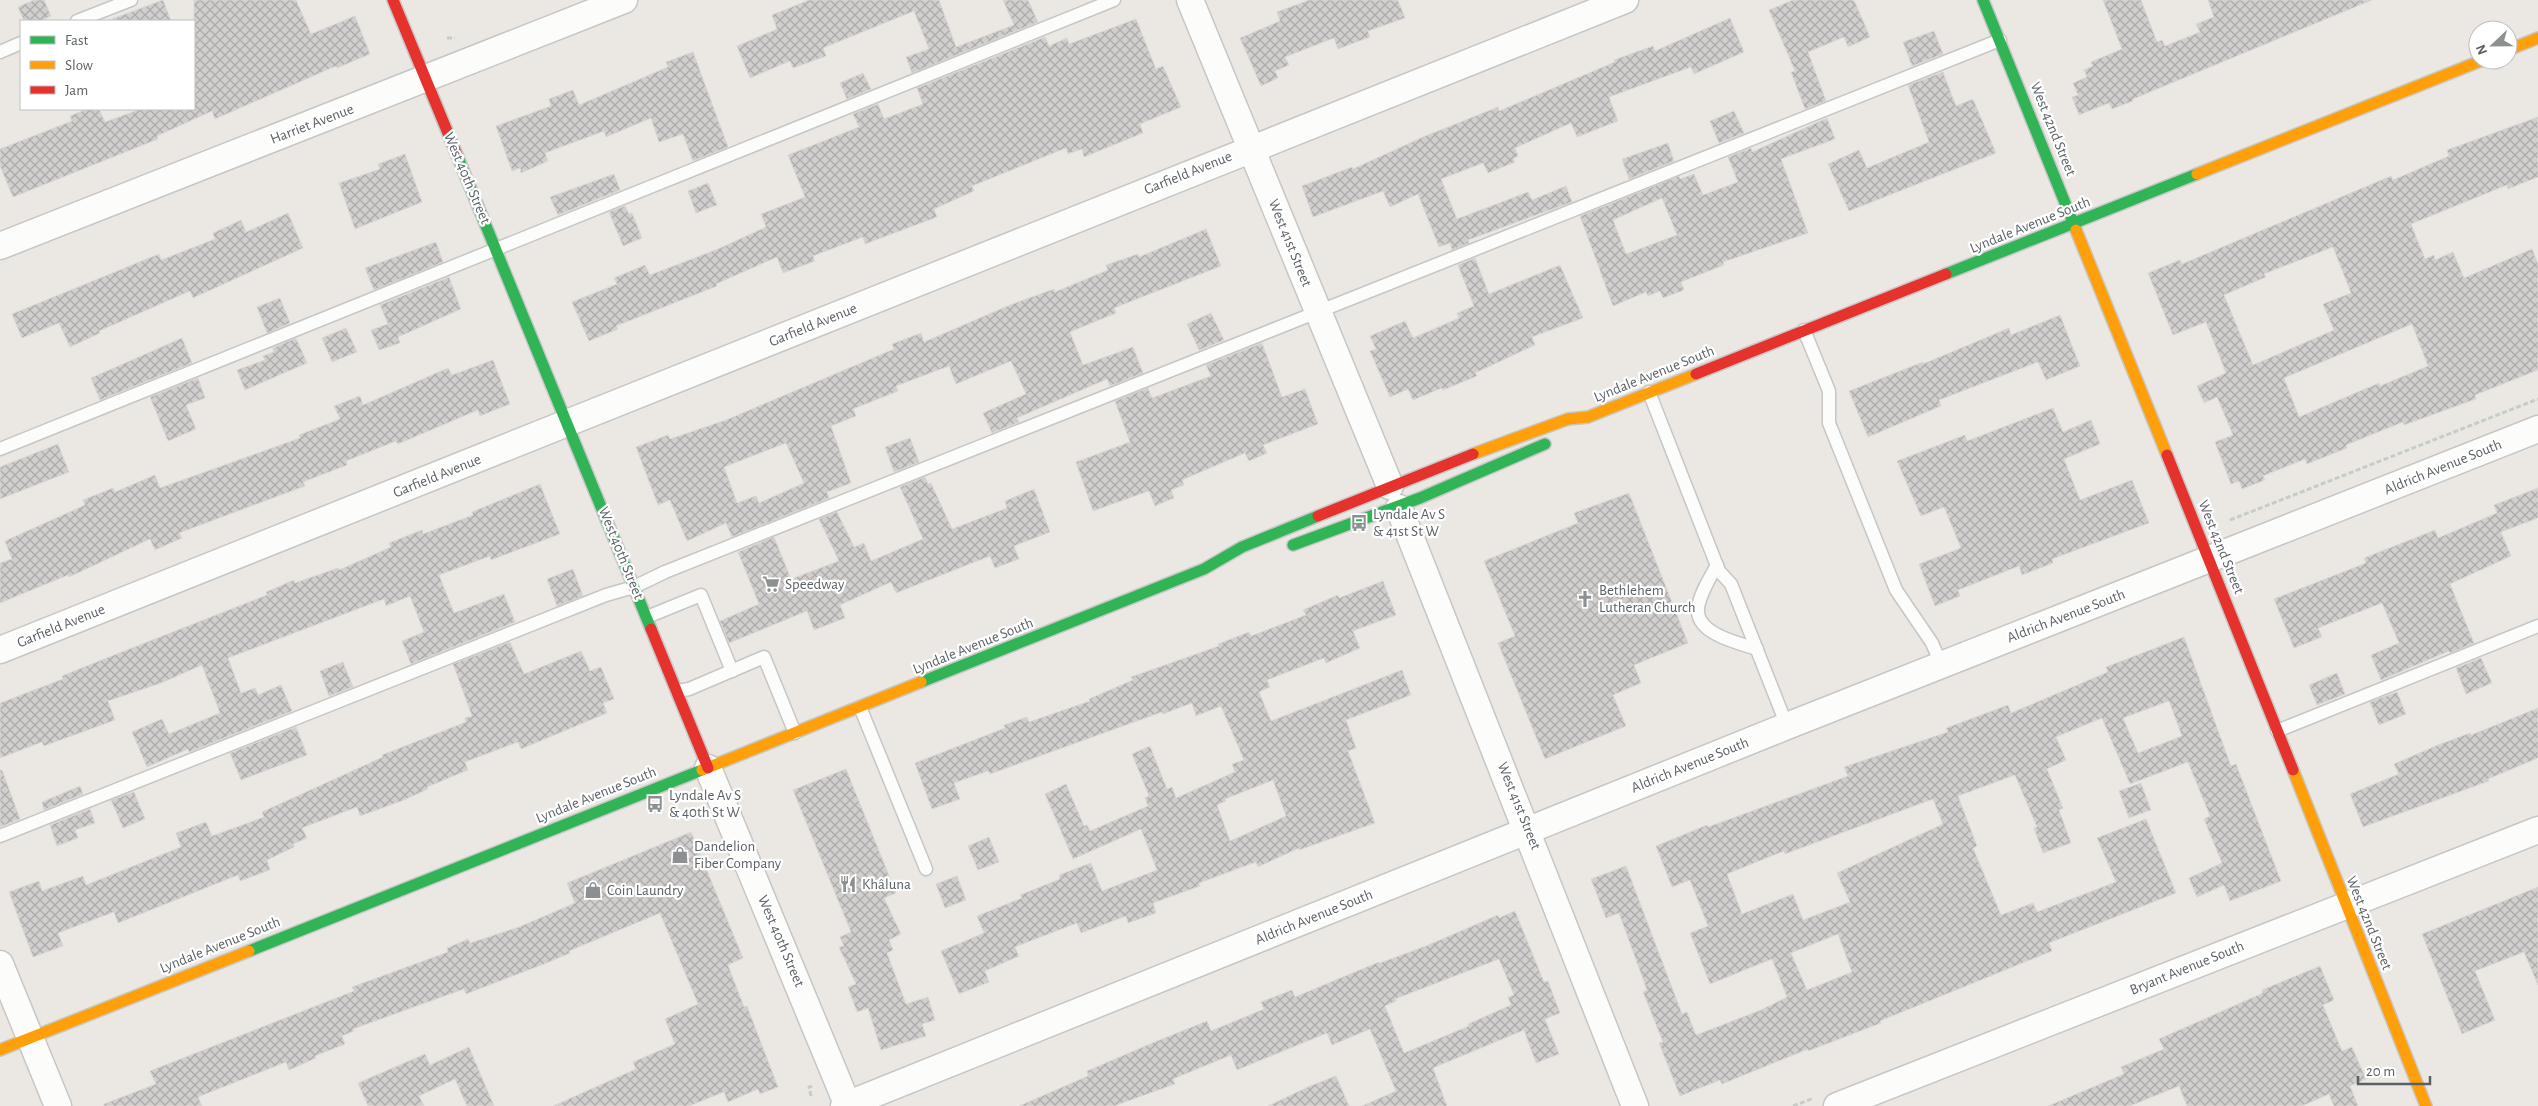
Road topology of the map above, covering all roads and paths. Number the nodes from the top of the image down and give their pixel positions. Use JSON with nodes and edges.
{"nodes":[{"id":1,"x":131,"y":0,"type":"edge"},
{"id":2,"x":392,"y":0,"type":"edge"},
{"id":3,"x":624,"y":0,"type":"edge"},
{"id":4,"x":1114,"y":0,"type":"edge"},
{"id":5,"x":1190,"y":0,"type":"edge"},
{"id":6,"x":1626,"y":0,"type":"edge"},
{"id":7,"x":1983,"y":0,"type":"edge"},
{"id":8,"x":80,"y":20,"type":"edge"},
{"id":9,"x":2538,"y":38,"type":"edge"},
{"id":10,"x":2000,"y":40,"type":"junction"},
{"id":11,"x":20,"y":43,"type":"edge"},
{"id":12,"x":2518,"y":46,"type":"edge"},
{"id":13,"x":0,"y":52,"type":"edge"},
{"id":14,"x":2468,"y":66,"type":"edge"},
{"id":15,"x":426,"y":79,"type":"junction"},
{"id":16,"x":1251,"y":148,"type":"junction"},
{"id":17,"x":2075,"y":223,"type":"junction"},
{"id":18,"x":0,"y":246,"type":"edge"},
{"id":19,"x":497,"y":250,"type":"junction"},
{"id":20,"x":1318,"y":311,"type":"junction"},
{"id":21,"x":1804,"y":330,"type":"junction"},
{"id":22,"x":1649,"y":392,"type":"junction"},
{"id":23,"x":2538,"y":399,"type":"edge"},
{"id":24,"x":1588,"y":417,"type":"junction"},
{"id":25,"x":568,"y":423,"type":"junction"},
{"id":26,"x":2538,"y":429,"type":"edge"},
{"id":27,"x":1572,"y":431,"type":"dead end"},
{"id":28,"x":1555,"y":439,"type":"dead end"},
{"id":29,"x":0,"y":450,"type":"edge"},
{"id":30,"x":1395,"y":497,"type":"junction"},
{"id":31,"x":2230,"y":520,"type":"dead end"},
{"id":32,"x":1282,"y":549,"type":"dead end"},
{"id":33,"x":2210,"y":560,"type":"junction"},
{"id":34,"x":1238,"y":563,"type":"dead end"},
{"id":35,"x":1716,"y":565,"type":"junction"},
{"id":36,"x":1204,"y":569,"type":"junction"},
{"id":37,"x":634,"y":587,"type":"junction"},
{"id":38,"x":647,"y":617,"type":"junction"},
{"id":39,"x":2538,"y":626,"type":"edge"},
{"id":40,"x":1757,"y":649,"type":"junction"},
{"id":41,"x":0,"y":650,"type":"edge"},
{"id":42,"x":1941,"y":664,"type":"junction"},
{"id":43,"x":732,"y":671,"type":"junction"},
{"id":44,"x":677,"y":691,"type":"junction"},
{"id":45,"x":860,"y":707,"type":"junction"},
{"id":46,"x":1787,"y":726,"type":"junction"},
{"id":47,"x":2277,"y":731,"type":"junction"},
{"id":48,"x":795,"y":733,"type":"junction"},
{"id":49,"x":708,"y":768,"type":"junction"},
{"id":50,"x":2538,"y":830,"type":"edge"},
{"id":51,"x":1528,"y":831,"type":"junction"},
{"id":52,"x":0,"y":836,"type":"edge"},
{"id":53,"x":926,"y":869,"type":"dead end"},
{"id":54,"x":2346,"y":906,"type":"junction"},
{"id":55,"x":0,"y":964,"type":"edge"},
{"id":56,"x":30,"y":1038,"type":"junction"},
{"id":57,"x":0,"y":1050,"type":"edge"},
{"id":58,"x":809,"y":1087,"type":"dead end"},
{"id":59,"x":811,"y":1096,"type":"dead end"},
{"id":60,"x":58,"y":1106,"type":"edge"},
{"id":61,"x":847,"y":1106,"type":"edge"},
{"id":62,"x":1635,"y":1106,"type":"edge"},
{"id":63,"x":1837,"y":1106,"type":"edge"},
{"id":64,"x":2426,"y":1106,"type":"edge"}],
"edges":[{"from":1,"to":8,"type":"lane"},
{"from":2,"to":15,"type":"main road","name":"West 40th Street"},
{"from":3,"to":15,"type":"street","name":"Harriet Avenue"},
{"from":4,"to":19,"type":"lane"},
{"from":5,"to":16,"type":"street","name":"West 41st Street"},
{"from":6,"to":16,"type":"street","name":"Garfield Avenue"},
{"from":7,"to":10,"type":"main road","name":"West 42nd Street"},
{"from":9,"to":12,"type":"main road"},
{"from":10,"to":17,"type":"main road","name":"West 42nd Street"},
{"from":10,"to":20,"type":"lane"},
{"from":11,"to":13,"type":"lane"},
{"from":14,"to":17,"type":"main road","name":"Lyndale Avenue South"},
{"from":15,"to":18,"type":"street","name":"Harriet Avenue"},
{"from":15,"to":19,"type":"main road","name":"West 40th Street"},
{"from":16,"to":20,"type":"street","name":"West 41st Street"},
{"from":16,"to":25,"type":"street","name":"Garfield Avenue"},
{"from":17,"to":21,"type":"main road","name":"Lyndale Avenue South"},
{"from":17,"to":33,"type":"main road","name":"West 42nd Street"},
{"from":19,"to":25,"type":"main road","name":"West 40th Street"},
{"from":19,"to":29,"type":"lane"},
{"from":20,"to":30,"type":"street","name":"West 41st Street"},
{"from":20,"to":37,"type":"lane"},
{"from":21,"to":22,"type":"main road","name":"Lyndale Avenue South"},
{"from":21,"to":42,"type":"lane"},
{"from":22,"to":24,"type":"main road","name":"Lyndale Avenue South"},
{"from":22,"to":35,"type":"lane"},
{"from":23,"to":31,"type":"path"},
{"from":24,"to":27,"type":"main road","name":"Lyndale Avenue South"},
{"from":24,"to":30,"type":"main road","name":"Lyndale Avenue South"},
{"from":25,"to":37,"type":"main road","name":"West 40th Street"},
{"from":25,"to":41,"type":"street","name":"Garfield Avenue"},
{"from":26,"to":33,"type":"street","name":"Aldrich Avenue South"},
{"from":28,"to":30,"type":"main road","name":"Lyndale Avenue South"},
{"from":30,"to":32,"type":"main road","name":"Lyndale Avenue South"},
{"from":30,"to":36,"type":"main road","name":"Lyndale Avenue South"},
{"from":30,"to":51,"type":"street","name":"West 41st Street"},
{"from":33,"to":42,"type":"street","name":"Aldrich Avenue South"},
{"from":33,"to":47,"type":"main road","name":"West 42nd Street"},
{"from":34,"to":36,"type":"main road","name":"Lyndale Avenue South"},
{"from":35,"to":40,"type":"lane"},
{"from":35,"to":40,"type":"lane"},
{"from":36,"to":45,"type":"main road","name":"Lyndale Avenue South"},
{"from":37,"to":38,"type":"main road","name":"West 40th Street"},
{"from":37,"to":52,"type":"lane"},
{"from":38,"to":43,"type":"lane"},
{"from":38,"to":44,"type":"main road","name":"West 40th Street"},
{"from":39,"to":47,"type":"lane"},
{"from":40,"to":46,"type":"lane"},
{"from":42,"to":46,"type":"street","name":"Aldrich Avenue South"},
{"from":43,"to":44,"type":"lane"},
{"from":43,"to":48,"type":"lane"},
{"from":44,"to":49,"type":"main road","name":"West 40th Street"},
{"from":45,"to":48,"type":"main road","name":"Lyndale Avenue South"},
{"from":45,"to":53,"type":"lane"},
{"from":46,"to":51,"type":"street","name":"Aldrich Avenue South"},
{"from":47,"to":54,"type":"main road","name":"West 42nd Street"},
{"from":48,"to":49,"type":"main road","name":"Lyndale Avenue South"},
{"from":49,"to":56,"type":"main road","name":"Lyndale Avenue South"},
{"from":49,"to":61,"type":"street","name":"West 40th Street"},
{"from":50,"to":54,"type":"street","name":"Bryant Avenue South"},
{"from":51,"to":61,"type":"street","name":"Aldrich Avenue South"},
{"from":51,"to":62,"type":"street","name":"West 41st Street"},
{"from":54,"to":63,"type":"street","name":"Bryant Avenue South"},
{"from":54,"to":64,"type":"main road","name":"West 42nd Street"},
{"from":55,"to":56,"type":"street"},
{"from":56,"to":57,"type":"main road","name":"Lyndale Avenue South"},
{"from":56,"to":60,"type":"street"},
{"from":58,"to":59,"type":"path"}]}
